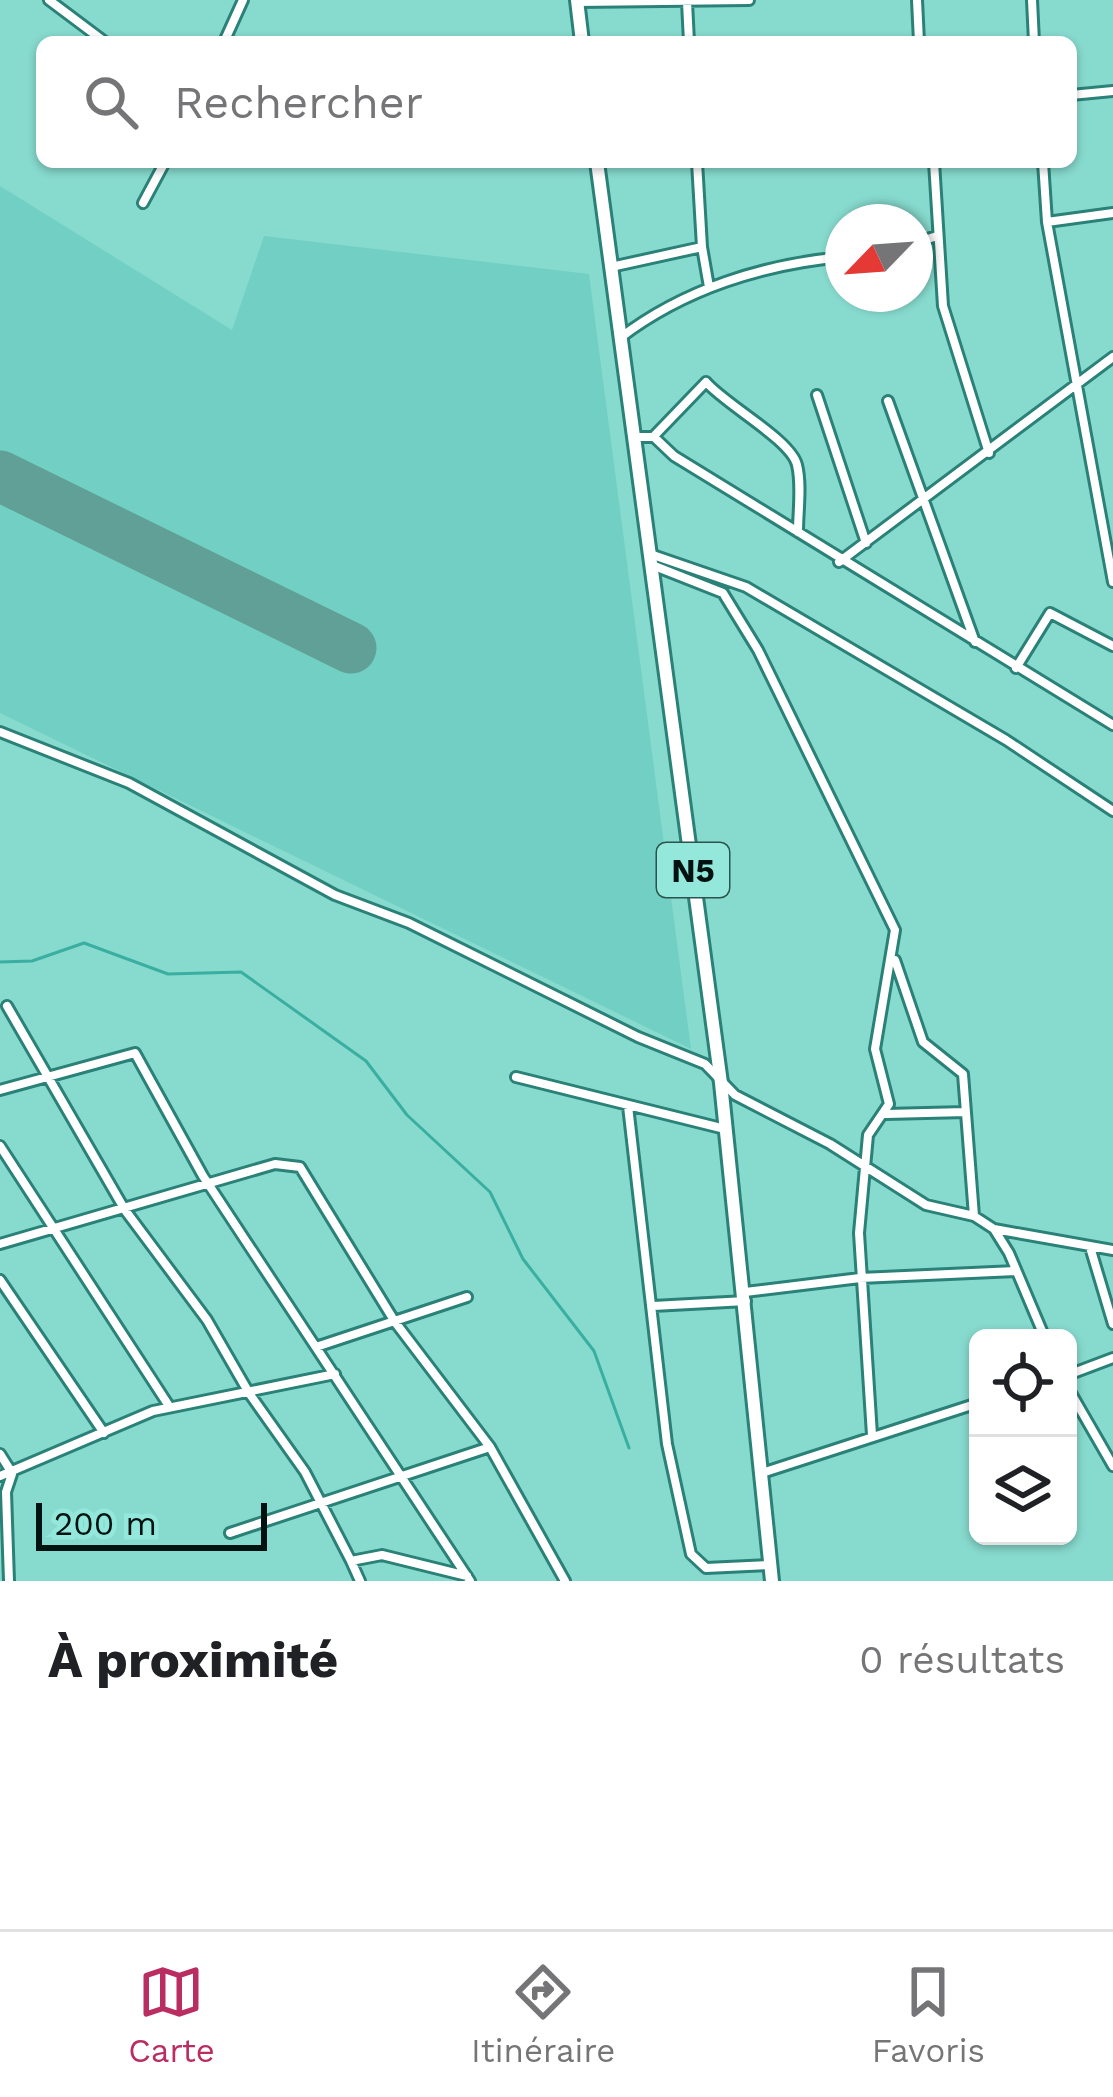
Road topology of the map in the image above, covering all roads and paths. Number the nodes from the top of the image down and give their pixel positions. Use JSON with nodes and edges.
{"nodes":[{"id":1,"x":49,"y":0,"type":"edge"},
{"id":2,"x":243,"y":0,"type":"edge"},
{"id":3,"x":749,"y":0,"type":"edge"},
{"id":4,"x":917,"y":0,"type":"edge"},
{"id":5,"x":1032,"y":0,"type":"edge"},
{"id":6,"x":578,"y":1,"type":"edge"},
{"id":7,"x":687,"y":2,"type":"edge"},
{"id":8,"x":97,"y":36,"type":"edge"},
{"id":9,"x":227,"y":36,"type":"edge"},
{"id":10,"x":581,"y":36,"type":"edge"},
{"id":11,"x":689,"y":36,"type":"edge"},
{"id":12,"x":920,"y":36,"type":"edge"},
{"id":13,"x":1034,"y":36,"type":"edge"},
{"id":14,"x":1113,"y":92,"type":"edge"},
{"id":15,"x":1077,"y":95,"type":"edge"},
{"id":16,"x":162,"y":168,"type":"edge"},
{"id":17,"x":598,"y":168,"type":"edge"},
{"id":18,"x":697,"y":168,"type":"edge"},
{"id":19,"x":934,"y":168,"type":"edge"},
{"id":20,"x":1042,"y":168,"type":"edge"},
{"id":21,"x":142,"y":203,"type":"dead end"},
{"id":22,"x":1113,"y":213,"type":"edge"},
{"id":23,"x":1047,"y":222,"type":"junction"},
{"id":24,"x":937,"y":236,"type":"junction"},
{"id":25,"x":933,"y":237,"type":"edge"},
{"id":26,"x":702,"y":247,"type":"junction"},
{"id":27,"x":825,"y":260,"type":"edge"},
{"id":28,"x":610,"y":267,"type":"junction"},
{"id":29,"x":709,"y":287,"type":"junction"},
{"id":30,"x":619,"y":339,"type":"junction"},
{"id":31,"x":1113,"y":357,"type":"edge"},
{"id":32,"x":1076,"y":386,"type":"junction"},
{"id":33,"x":817,"y":395,"type":"dead end"},
{"id":34,"x":888,"y":401,"type":"dead end"},
{"id":35,"x":654,"y":436,"type":"junction"},
{"id":36,"x":633,"y":438,"type":"junction"},
{"id":37,"x":989,"y":454,"type":"junction"},
{"id":38,"x":924,"y":501,"type":"junction"},
{"id":39,"x":798,"y":534,"type":"junction"},
{"id":40,"x":866,"y":543,"type":"junction"},
{"id":41,"x":650,"y":559,"type":"junction"},
{"id":42,"x":839,"y":562,"type":"junction"},
{"id":43,"x":1113,"y":582,"type":"edge"},
{"id":44,"x":975,"y":644,"type":"junction"},
{"id":45,"x":1113,"y":646,"type":"edge"},
{"id":46,"x":1016,"y":668,"type":"junction"},
{"id":47,"x":1113,"y":725,"type":"edge"},
{"id":48,"x":0,"y":732,"type":"edge"},
{"id":49,"x":1111,"y":806,"type":"edge"},
{"id":50,"x":894,"y":957,"type":"junction"},
{"id":51,"x":7,"y":1006,"type":"dead end"},
{"id":52,"x":46,"y":1076,"type":"junction"},
{"id":53,"x":516,"y":1077,"type":"dead end"},
{"id":54,"x":722,"y":1083,"type":"junction"},
{"id":55,"x":1,"y":1089,"type":"edge"},
{"id":56,"x":0,"y":1100,"type":"edge"},
{"id":57,"x":628,"y":1106,"type":"junction"},
{"id":58,"x":966,"y":1112,"type":"junction"},
{"id":59,"x":886,"y":1114,"type":"junction"},
{"id":60,"x":727,"y":1130,"type":"junction"},
{"id":61,"x":0,"y":1146,"type":"edge"},
{"id":62,"x":864,"y":1169,"type":"junction"},
{"id":63,"x":210,"y":1186,"type":"junction"},
{"id":64,"x":125,"y":1210,"type":"junction"},
{"id":65,"x":974,"y":1216,"type":"junction"},
{"id":66,"x":994,"y":1229,"type":"junction"},
{"id":67,"x":51,"y":1230,"type":"junction"},
{"id":68,"x":0,"y":1244,"type":"edge"},
{"id":69,"x":1090,"y":1247,"type":"junction"},
{"id":70,"x":1113,"y":1250,"type":"edge"},
{"id":71,"x":1016,"y":1270,"type":"junction"},
{"id":72,"x":860,"y":1278,"type":"junction"},
{"id":73,"x":0,"y":1280,"type":"edge"},
{"id":74,"x":746,"y":1296,"type":"junction"},
{"id":75,"x":467,"y":1297,"type":"dead end"},
{"id":76,"x":653,"y":1306,"type":"junction"},
{"id":77,"x":395,"y":1322,"type":"junction"},
{"id":78,"x":1113,"y":1324,"type":"edge"},
{"id":79,"x":1041,"y":1329,"type":"edge"},
{"id":80,"x":316,"y":1347,"type":"junction"},
{"id":81,"x":1113,"y":1358,"type":"edge"},
{"id":82,"x":1077,"y":1372,"type":"edge"},
{"id":83,"x":335,"y":1374,"type":"junction"},
{"id":84,"x":249,"y":1393,"type":"junction"},
{"id":85,"x":1077,"y":1404,"type":"edge"},
{"id":86,"x":170,"y":1406,"type":"junction"},
{"id":87,"x":969,"y":1406,"type":"edge"},
{"id":88,"x":104,"y":1434,"type":"junction"},
{"id":89,"x":872,"y":1435,"type":"junction"},
{"id":90,"x":490,"y":1447,"type":"junction"},
{"id":91,"x":0,"y":1454,"type":"edge"},
{"id":92,"x":1113,"y":1466,"type":"edge"},
{"id":93,"x":765,"y":1472,"type":"junction"},
{"id":94,"x":12,"y":1473,"type":"junction"},
{"id":95,"x":401,"y":1475,"type":"junction"},
{"id":96,"x":0,"y":1479,"type":"edge"},
{"id":97,"x":320,"y":1502,"type":"junction"},
{"id":98,"x":230,"y":1533,"type":"dead end"},
{"id":99,"x":351,"y":1561,"type":"junction"},
{"id":100,"x":771,"y":1565,"type":"junction"},
{"id":101,"x":469,"y":1578,"type":"edge"},
{"id":102,"x":9,"y":1581,"type":"edge"},
{"id":103,"x":360,"y":1581,"type":"edge"},
{"id":104,"x":565,"y":1581,"type":"edge"},
{"id":105,"x":772,"y":1581,"type":"edge"}],
"edges":[{"from":1,"to":8,"type":"street"},
{"from":2,"to":9,"type":"street"},
{"from":3,"to":7,"type":"street"},
{"from":4,"to":12,"type":"street"},
{"from":5,"to":13,"type":"street"},
{"from":6,"to":7,"type":"street"},
{"from":6,"to":10,"type":"highway"},
{"from":7,"to":11,"type":"street"},
{"from":14,"to":15,"type":"street"},
{"from":16,"to":21,"type":"street"},
{"from":17,"to":28,"type":"highway","number":"N5"},
{"from":18,"to":26,"type":"street"},
{"from":19,"to":24,"type":"street"},
{"from":20,"to":23,"type":"street"},
{"from":22,"to":23,"type":"street"},
{"from":23,"to":32,"type":"street"},
{"from":24,"to":25,"type":"street"},
{"from":24,"to":37,"type":"street"},
{"from":26,"to":28,"type":"street"},
{"from":26,"to":29,"type":"street"},
{"from":27,"to":29,"type":"street"},
{"from":28,"to":30,"type":"highway","number":"N5"},
{"from":29,"to":30,"type":"street"},
{"from":30,"to":36,"type":"highway","number":"N5"},
{"from":31,"to":32,"type":"street"},
{"from":32,"to":37,"type":"street"},
{"from":32,"to":43,"type":"street"},
{"from":33,"to":40,"type":"street"},
{"from":34,"to":38,"type":"street"},
{"from":35,"to":36,"type":"street"},
{"from":35,"to":39,"type":"street"},
{"from":35,"to":39,"type":"street"},
{"from":36,"to":41,"type":"highway","number":"N5"},
{"from":37,"to":38,"type":"street"},
{"from":38,"to":40,"type":"street"},
{"from":38,"to":44,"type":"street"},
{"from":39,"to":42,"type":"street"},
{"from":40,"to":42,"type":"street"},
{"from":41,"to":49,"type":"street"},
{"from":41,"to":50,"type":"street"},
{"from":41,"to":54,"type":"highway","number":"N5"},
{"from":42,"to":44,"type":"street"},
{"from":44,"to":46,"type":"street"},
{"from":45,"to":46,"type":"street"},
{"from":46,"to":47,"type":"street"},
{"from":48,"to":54,"type":"street"},
{"from":50,"to":58,"type":"street"},
{"from":50,"to":59,"type":"street"},
{"from":51,"to":52,"type":"street"},
{"from":52,"to":55,"type":"street"},
{"from":52,"to":63,"type":"street"},
{"from":52,"to":64,"type":"street"},
{"from":53,"to":57,"type":"street"},
{"from":54,"to":60,"type":"highway","number":"N5"},
{"from":54,"to":62,"type":"street"},
{"from":55,"to":56,"type":"street"},
{"from":57,"to":60,"type":"street"},
{"from":57,"to":76,"type":"street"},
{"from":58,"to":59,"type":"street"},
{"from":58,"to":65,"type":"street"},
{"from":59,"to":62,"type":"street"},
{"from":60,"to":74,"type":"highway","number":"N5"},
{"from":61,"to":67,"type":"street"},
{"from":62,"to":65,"type":"street"},
{"from":62,"to":72,"type":"street"},
{"from":63,"to":64,"type":"street"},
{"from":63,"to":77,"type":"street"},
{"from":63,"to":80,"type":"street"},
{"from":64,"to":67,"type":"street"},
{"from":64,"to":84,"type":"street"},
{"from":65,"to":66,"type":"street"},
{"from":66,"to":69,"type":"street"},
{"from":66,"to":71,"type":"street"},
{"from":67,"to":68,"type":"street"},
{"from":67,"to":86,"type":"street"},
{"from":69,"to":70,"type":"street"},
{"from":69,"to":78,"type":"street"},
{"from":71,"to":72,"type":"street"},
{"from":71,"to":79,"type":"street"},
{"from":72,"to":74,"type":"street"},
{"from":72,"to":89,"type":"street"},
{"from":73,"to":88,"type":"street"},
{"from":74,"to":76,"type":"street"},
{"from":74,"to":93,"type":"highway","number":"N5"},
{"from":75,"to":77,"type":"street"},
{"from":76,"to":100,"type":"street"},
{"from":77,"to":80,"type":"street"},
{"from":77,"to":90,"type":"street"},
{"from":80,"to":83,"type":"street"},
{"from":81,"to":82,"type":"street"},
{"from":83,"to":84,"type":"street"},
{"from":83,"to":95,"type":"street"},
{"from":84,"to":86,"type":"street"},
{"from":84,"to":97,"type":"street"},
{"from":85,"to":92,"type":"street"},
{"from":86,"to":88,"type":"street"},
{"from":87,"to":89,"type":"street"},
{"from":88,"to":94,"type":"street"},
{"from":89,"to":93,"type":"street"},
{"from":90,"to":95,"type":"street"},
{"from":90,"to":104,"type":"street"},
{"from":91,"to":94,"type":"street"},
{"from":93,"to":100,"type":"highway","number":"N5"},
{"from":94,"to":96,"type":"street"},
{"from":94,"to":102,"type":"street"},
{"from":95,"to":97,"type":"street"},
{"from":95,"to":101,"type":"street"},
{"from":97,"to":98,"type":"street"},
{"from":97,"to":99,"type":"street"},
{"from":99,"to":101,"type":"street"},
{"from":99,"to":103,"type":"street"},
{"from":100,"to":105,"type":"highway","number":"N5"}]}
